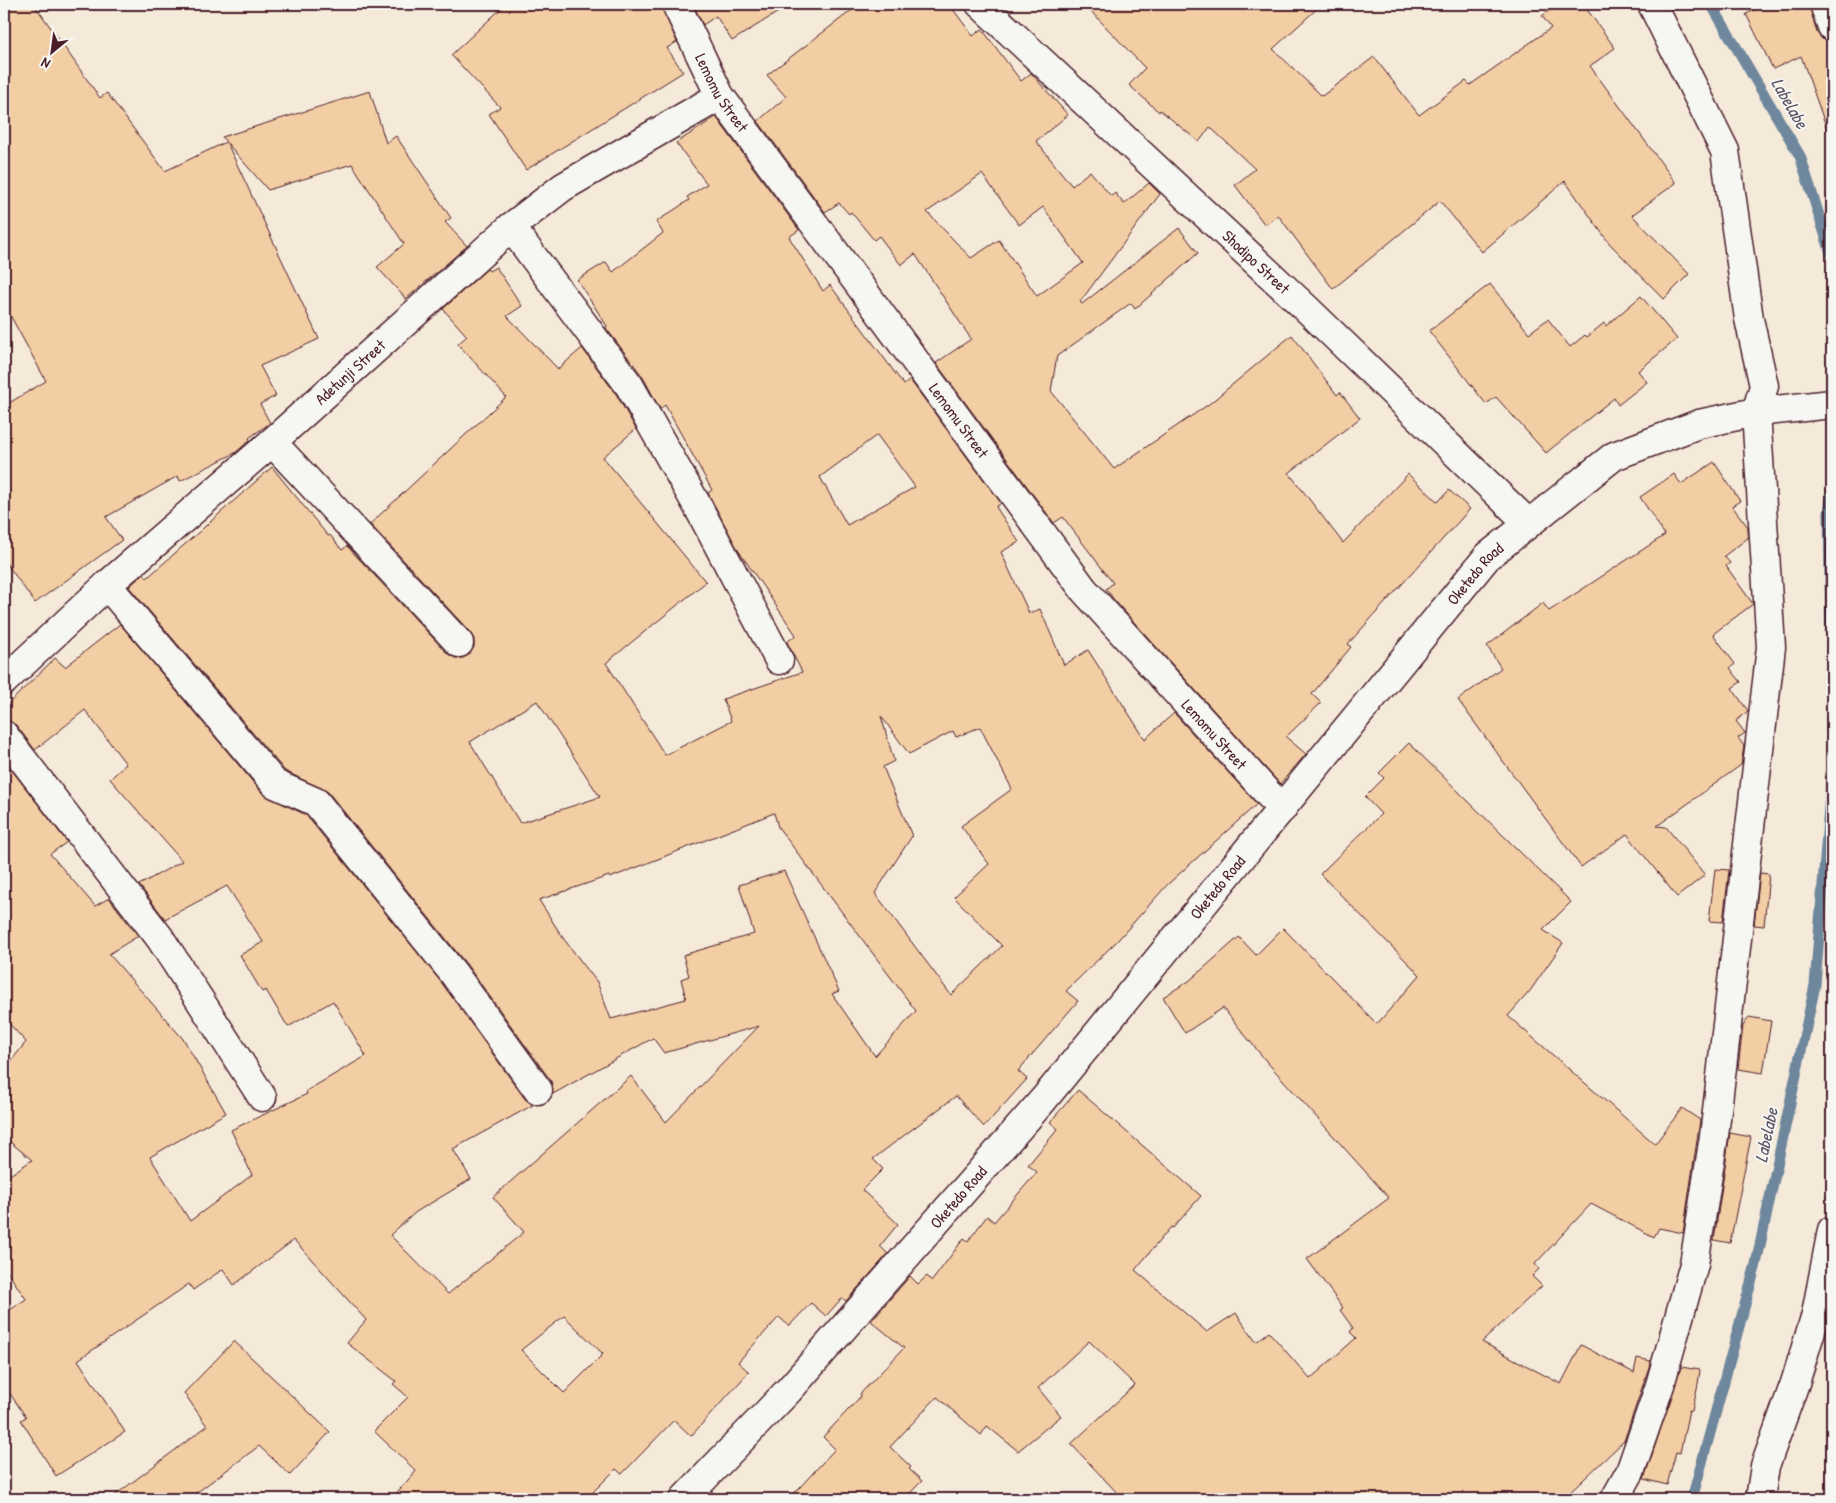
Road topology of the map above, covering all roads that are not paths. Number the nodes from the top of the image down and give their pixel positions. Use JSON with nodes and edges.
{"nodes":[{"id":1,"x":676,"y":4,"type":"edge"},
{"id":2,"x":980,"y":4,"type":"edge"},
{"id":3,"x":1652,"y":4,"type":"edge"},
{"id":4,"x":1824,"y":4,"type":"edge"},
{"id":5,"x":1832,"y":28,"type":"edge"},
{"id":6,"x":720,"y":96,"type":"junction"},
{"id":7,"x":511,"y":227,"type":"junction"},
{"id":8,"x":1832,"y":404,"type":"edge"},
{"id":9,"x":1766,"y":411,"type":"junction"},
{"id":10,"x":272,"y":442,"type":"junction"},
{"id":11,"x":1528,"y":522,"type":"junction"},
{"id":12,"x":107,"y":585,"type":"junction"},
{"id":13,"x":458,"y":643,"type":"dead end"},
{"id":14,"x":779,"y":660,"type":"dead end"},
{"id":15,"x":4,"y":680,"type":"edge"},
{"id":16,"x":4,"y":735,"type":"edge"},
{"id":17,"x":1282,"y":809,"type":"junction"},
{"id":18,"x":538,"y":1090,"type":"dead end"},
{"id":19,"x":262,"y":1097,"type":"dead end"},
{"id":20,"x":1832,"y":1230,"type":"edge"},
{"id":21,"x":684,"y":1499,"type":"edge"},
{"id":22,"x":1615,"y":1499,"type":"edge"},
{"id":23,"x":1760,"y":1499,"type":"edge"}],
"edges":[{"from":1,"to":6,"type":"street","name":"Lemomu Street"},
{"from":2,"to":11,"type":"street","name":"Shodipo Street"},
{"from":3,"to":9,"type":"street"},
{"from":4,"to":5,"type":"street"},
{"from":6,"to":7,"type":"street","name":"Adetunji Street"},
{"from":6,"to":17,"type":"street","name":"Lemomu Street"},
{"from":7,"to":10,"type":"street","name":"Adetunji Street"},
{"from":7,"to":14,"type":"street"},
{"from":8,"to":9,"type":"street","name":"Oketedo Road"},
{"from":9,"to":11,"type":"street","name":"Oketedo Road"},
{"from":9,"to":22,"type":"street"},
{"from":10,"to":12,"type":"street","name":"Adetunji Street"},
{"from":10,"to":13,"type":"street"},
{"from":11,"to":17,"type":"street","name":"Oketedo Road"},
{"from":12,"to":15,"type":"street","name":"Adetunji Street"},
{"from":12,"to":18,"type":"street"},
{"from":16,"to":19,"type":"street"},
{"from":17,"to":21,"type":"street","name":"Oketedo Road"},
{"from":20,"to":23,"type":"street"}]}
